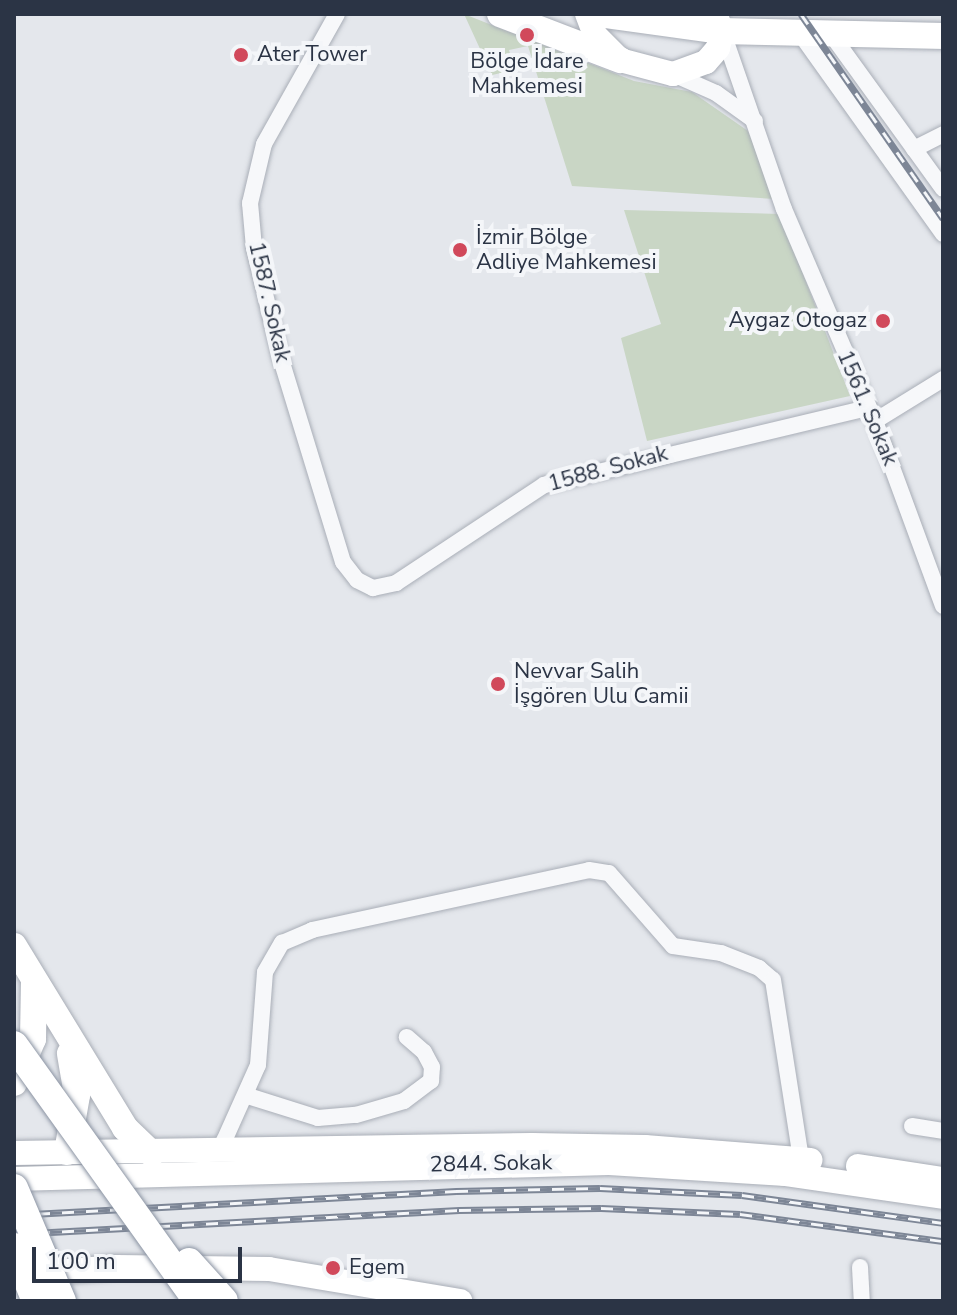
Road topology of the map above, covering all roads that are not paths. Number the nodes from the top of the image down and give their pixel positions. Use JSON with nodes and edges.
{"nodes":[{"id":1,"x":337,"y":14,"type":"edge"},
{"id":2,"x":500,"y":14,"type":"edge"},
{"id":3,"x":587,"y":14,"type":"edge"},
{"id":4,"x":599,"y":14,"type":"edge"},
{"id":5,"x":719,"y":22,"type":"edge"},
{"id":6,"x":799,"y":32,"type":"junction"},
{"id":7,"x":831,"y":34,"type":"junction"},
{"id":8,"x":943,"y":36,"type":"edge"},
{"id":9,"x":620,"y":60,"type":"junction"},
{"id":10,"x":673,"y":74,"type":"junction"},
{"id":11,"x":755,"y":121,"type":"junction"},
{"id":12,"x":943,"y":134,"type":"edge"},
{"id":13,"x":914,"y":149,"type":"junction"},
{"id":14,"x":943,"y":189,"type":"edge"},
{"id":15,"x":943,"y":234,"type":"edge"},
{"id":16,"x":943,"y":379,"type":"edge"},
{"id":17,"x":872,"y":415,"type":"junction"},
{"id":18,"x":373,"y":588,"type":"joint"},
{"id":19,"x":943,"y":606,"type":"edge"},
{"id":20,"x":14,"y":946,"type":"edge"},
{"id":21,"x":33,"y":977,"type":"junction"},
{"id":22,"x":59,"y":1024,"type":"junction"},
{"id":23,"x":407,"y":1037,"type":"dead end"},
{"id":24,"x":14,"y":1045,"type":"edge"},
{"id":25,"x":14,"y":1083,"type":"edge"},
{"id":26,"x":248,"y":1096,"type":"junction"},
{"id":27,"x":912,"y":1126,"type":"dead end"},
{"id":28,"x":943,"y":1131,"type":"edge"},
{"id":29,"x":67,"y":1152,"type":"junction"},
{"id":30,"x":14,"y":1153,"type":"edge"},
{"id":31,"x":224,"y":1153,"type":"junction"},
{"id":32,"x":152,"y":1154,"type":"junction"},
{"id":33,"x":801,"y":1159,"type":"junction"},
{"id":34,"x":943,"y":1179,"type":"edge"},
{"id":35,"x":106,"y":1180,"type":"junction"},
{"id":36,"x":21,"y":1182,"type":"edge"},
{"id":37,"x":943,"y":1197,"type":"edge"},
{"id":38,"x":14,"y":1247,"type":"edge"},
{"id":39,"x":860,"y":1267,"type":"dead end"},
{"id":40,"x":24,"y":1285,"type":"edge"},
{"id":41,"x":62,"y":1301,"type":"edge"},
{"id":42,"x":197,"y":1301,"type":"edge"},
{"id":43,"x":224,"y":1301,"type":"edge"},
{"id":44,"x":460,"y":1301,"type":"edge"},
{"id":45,"x":862,"y":1301,"type":"edge"}],
"edges":[{"from":1,"to":18,"type":"street","name":"1587. Sokak"},
{"from":2,"to":9,"type":"main road"},
{"from":3,"to":9,"type":"main road"},
{"from":4,"to":5,"type":"main road"},
{"from":5,"to":6,"type":"main road"},
{"from":5,"to":10,"type":"main road"},
{"from":5,"to":11,"type":"street","name":"1561. Sokak"},
{"from":6,"to":7,"type":"main road"},
{"from":6,"to":15,"type":"street"},
{"from":7,"to":8,"type":"main road"},
{"from":7,"to":13,"type":"street"},
{"from":9,"to":10,"type":"main road"},
{"from":10,"to":11,"type":"street"},
{"from":11,"to":17,"type":"street","name":"1561. Sokak"},
{"from":12,"to":13,"type":"street"},
{"from":13,"to":14,"type":"street"},
{"from":16,"to":17,"type":"street","name":"1588. Sokak"},
{"from":17,"to":18,"type":"street","name":"1588. Sokak"},
{"from":17,"to":19,"type":"street","name":"1561. Sokak"},
{"from":20,"to":21,"type":"main road"},
{"from":21,"to":22,"type":"main road"},
{"from":21,"to":25,"type":"main road"},
{"from":22,"to":29,"type":"main road"},
{"from":22,"to":32,"type":"main road"},
{"from":23,"to":26,"type":"street"},
{"from":24,"to":35,"type":"highway","bridge":true},
{"from":26,"to":31,"type":"street"},
{"from":26,"to":33,"type":"street"},
{"from":27,"to":28,"type":"street"},
{"from":29,"to":30,"type":"main road","name":"2844. Sokak"},
{"from":29,"to":32,"type":"main road","name":"2844. Sokak"},
{"from":29,"to":36,"type":"main road"},
{"from":31,"to":32,"type":"main road","name":"2844. Sokak"},
{"from":31,"to":33,"type":"main road","name":"2844. Sokak"},
{"from":33,"to":34,"type":"main road","name":"2844. Sokak"},
{"from":35,"to":42,"type":"highway","bridge":true},
{"from":35,"to":43,"type":"highway","bridge":true},
{"from":36,"to":37,"type":"main road","name":"2844. Sokak"},
{"from":36,"to":41,"type":"highway","bridge":true},
{"from":38,"to":40,"type":"highway","bridge":true},
{"from":39,"to":45,"type":"street"},
{"from":40,"to":44,"type":"main road"}]}
